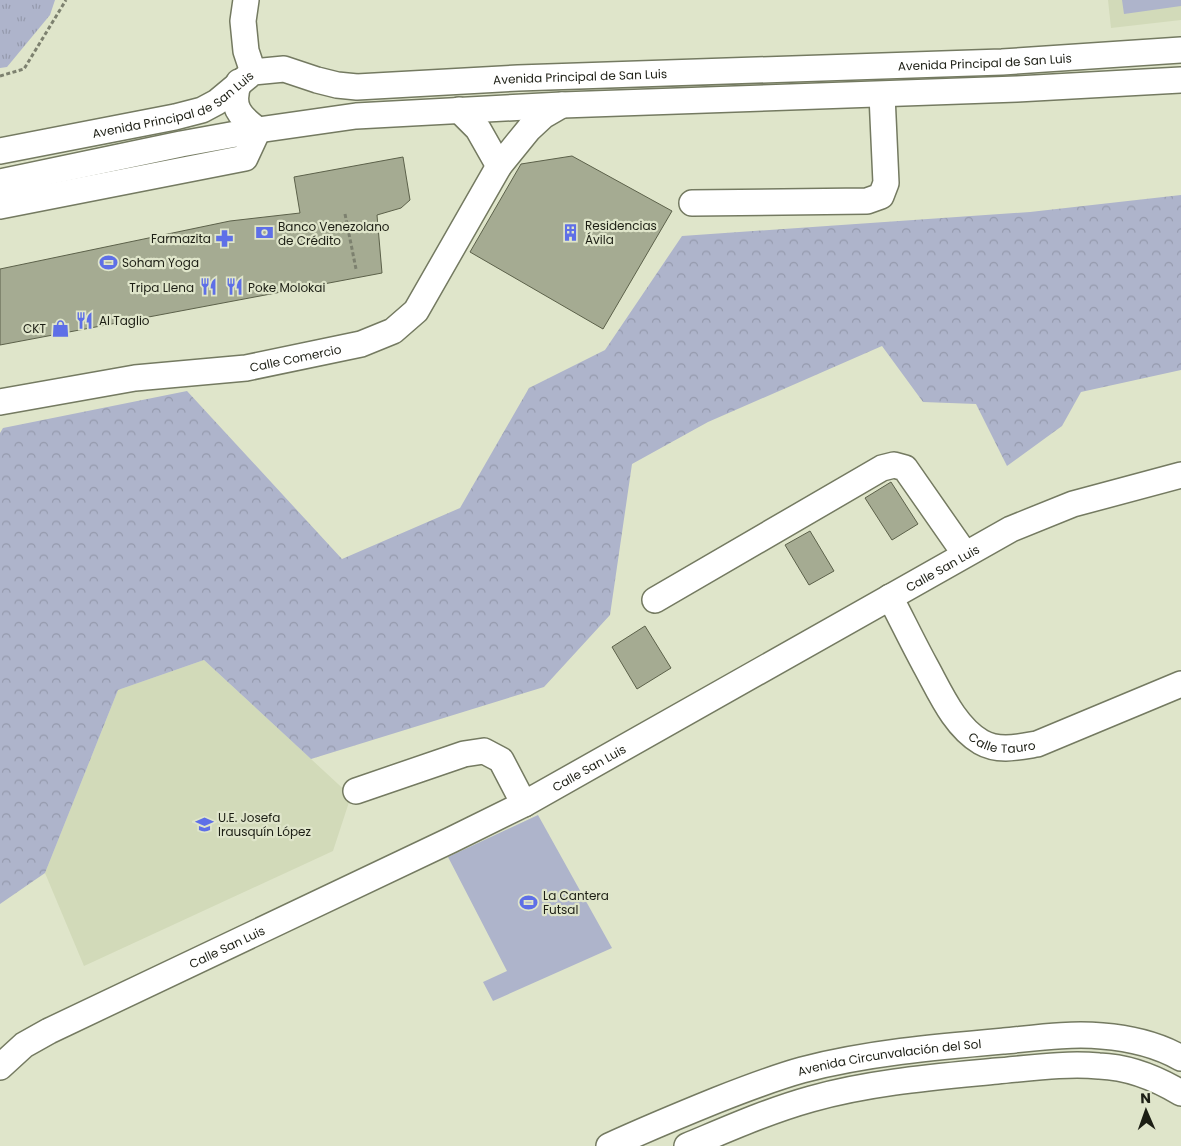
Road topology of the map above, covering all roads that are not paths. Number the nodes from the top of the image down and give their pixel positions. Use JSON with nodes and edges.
{"nodes":[{"id":1,"x":246,"y":0,"type":"edge"},
{"id":2,"x":1181,"y":50,"type":"edge"},
{"id":3,"x":246,"y":77,"type":"junction"},
{"id":4,"x":1181,"y":80,"type":"edge"},
{"id":5,"x":882,"y":95,"type":"junction"},
{"id":6,"x":562,"y":105,"type":"junction"},
{"id":7,"x":458,"y":110,"type":"junction"},
{"id":8,"x":258,"y":130,"type":"junction"},
{"id":9,"x":0,"y":152,"type":"edge"},
{"id":10,"x":499,"y":166,"type":"junction"},
{"id":11,"x":0,"y":182,"type":"edge"},
{"id":12,"x":692,"y":203,"type":"dead end"},
{"id":13,"x":0,"y":206,"type":"edge"},
{"id":14,"x":0,"y":402,"type":"edge"},
{"id":15,"x":1181,"y":475,"type":"edge"},
{"id":16,"x":966,"y":554,"type":"junction"},
{"id":17,"x":890,"y":597,"type":"junction"},
{"id":18,"x":655,"y":600,"type":"dead end"},
{"id":19,"x":1181,"y":684,"type":"edge"},
{"id":20,"x":356,"y":791,"type":"dead end"},
{"id":21,"x":524,"y":804,"type":"junction"},
{"id":22,"x":1181,"y":1058,"type":"edge"},
{"id":23,"x":0,"y":1067,"type":"edge"},
{"id":24,"x":1181,"y":1093,"type":"edge"},
{"id":25,"x":609,"y":1146,"type":"edge"},
{"id":26,"x":687,"y":1146,"type":"edge"}],
"edges":[{"from":1,"to":3,"type":"street"},
{"from":2,"to":3,"type":"street","name":"Avenida Principal de San Luis"},
{"from":3,"to":8,"type":"street"},
{"from":3,"to":9,"type":"street","name":"Avenida Principal de San Luis"},
{"from":4,"to":5,"type":"street"},
{"from":5,"to":6,"type":"street"},
{"from":5,"to":12,"type":"street"},
{"from":6,"to":7,"type":"street"},
{"from":6,"to":10,"type":"street","name":"Calle Comercio"},
{"from":7,"to":8,"type":"street"},
{"from":7,"to":10,"type":"street"},
{"from":8,"to":11,"type":"street"},
{"from":8,"to":13,"type":"street"},
{"from":10,"to":14,"type":"street","name":"Calle Comercio"},
{"from":15,"to":16,"type":"street","name":"Calle San Luis"},
{"from":16,"to":17,"type":"street","name":"Calle San Luis"},
{"from":16,"to":18,"type":"street"},
{"from":17,"to":19,"type":"street","name":"Calle Tauro"},
{"from":17,"to":21,"type":"street","name":"Calle San Luis"},
{"from":20,"to":21,"type":"street"},
{"from":21,"to":23,"type":"street","name":"Calle San Luis"},
{"from":22,"to":25,"type":"street","name":"Avenida Circunvalación del Sol"},
{"from":24,"to":26,"type":"street"}]}
